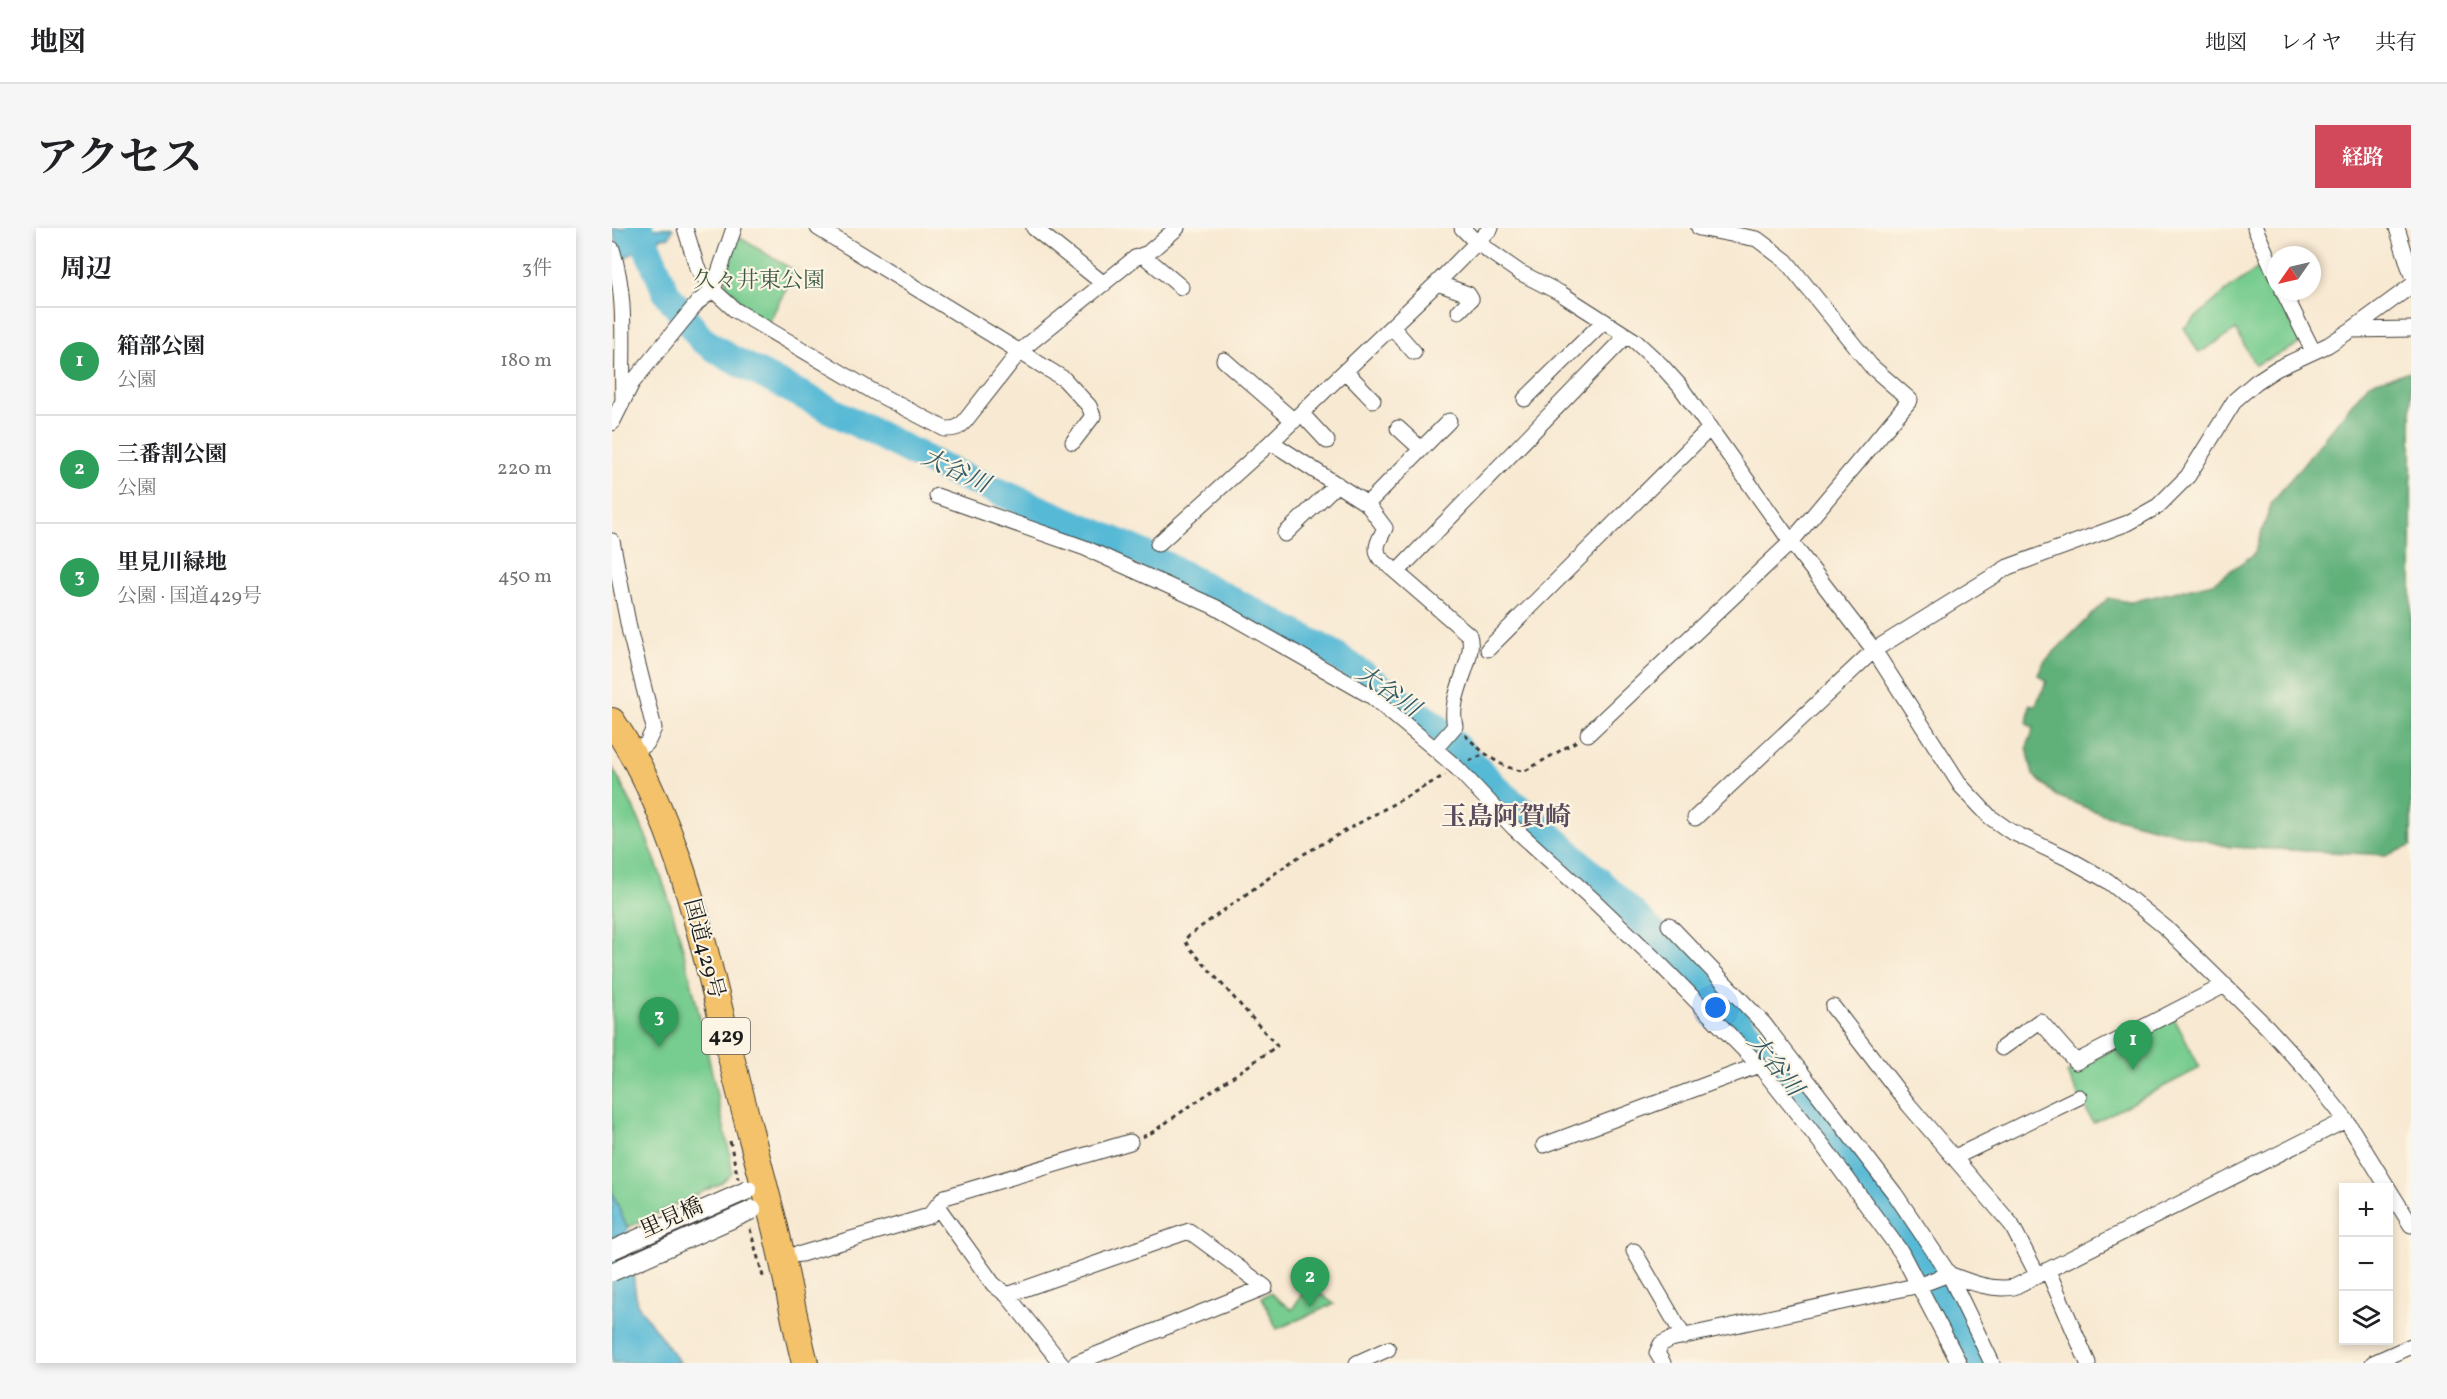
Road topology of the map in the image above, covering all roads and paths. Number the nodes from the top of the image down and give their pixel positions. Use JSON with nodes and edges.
{"nodes":[{"id":1,"x":685,"y":228,"type":"edge"},
{"id":2,"x":734,"y":228,"type":"edge"},
{"id":3,"x":818,"y":228,"type":"edge"},
{"id":4,"x":1034,"y":228,"type":"edge"},
{"id":5,"x":1178,"y":228,"type":"edge"},
{"id":6,"x":1462,"y":228,"type":"edge"},
{"id":7,"x":1491,"y":228,"type":"edge"},
{"id":8,"x":1700,"y":228,"type":"edge"},
{"id":9,"x":2255,"y":228,"type":"edge"},
{"id":10,"x":2397,"y":228,"type":"edge"},
{"id":11,"x":1476,"y":242,"type":"junction"},
{"id":12,"x":612,"y":249,"type":"edge"},
{"id":13,"x":1143,"y":255,"type":"junction"},
{"id":14,"x":2267,"y":255,"type":"edge"},
{"id":15,"x":2411,"y":273,"type":"edge"},
{"id":16,"x":1437,"y":283,"type":"junction"},
{"id":17,"x":1104,"y":284,"type":"junction"},
{"id":18,"x":2411,"y":286,"type":"edge"},
{"id":19,"x":1181,"y":287,"type":"dead end"},
{"id":20,"x":713,"y":290,"type":"junction"},
{"id":21,"x":2288,"y":300,"type":"edge"},
{"id":22,"x":1459,"y":311,"type":"dead end"},
{"id":23,"x":1604,"y":321,"type":"junction"},
{"id":24,"x":1392,"y":327,"type":"junction"},
{"id":25,"x":2411,"y":329,"type":"edge"},
{"id":26,"x":2351,"y":330,"type":"junction"},
{"id":27,"x":1626,"y":336,"type":"junction"},
{"id":28,"x":1020,"y":351,"type":"junction"},
{"id":29,"x":2313,"y":351,"type":"junction"},
{"id":30,"x":1413,"y":352,"type":"dead end"},
{"id":31,"x":1224,"y":360,"type":"dead end"},
{"id":32,"x":1345,"y":371,"type":"junction"},
{"id":33,"x":623,"y":399,"type":"junction"},
{"id":34,"x":1525,"y":399,"type":"dead end"},
{"id":35,"x":1373,"y":400,"type":"dead end"},
{"id":36,"x":1298,"y":417,"type":"junction"},
{"id":37,"x":1449,"y":421,"type":"dead end"},
{"id":38,"x":612,"y":423,"type":"edge"},
{"id":39,"x":1398,"y":428,"type":"dead end"},
{"id":40,"x":1710,"y":428,"type":"junction"},
{"id":41,"x":1327,"y":441,"type":"dead end"},
{"id":42,"x":1073,"y":442,"type":"dead end"},
{"id":43,"x":1271,"y":442,"type":"junction"},
{"id":44,"x":1421,"y":449,"type":"junction"},
{"id":45,"x":1337,"y":484,"type":"junction"},
{"id":46,"x":937,"y":496,"type":"dead end"},
{"id":47,"x":1367,"y":504,"type":"junction"},
{"id":48,"x":1285,"y":534,"type":"dead end"},
{"id":49,"x":612,"y":541,"type":"edge"},
{"id":50,"x":1791,"y":542,"type":"junction"},
{"id":51,"x":1158,"y":544,"type":"dead end"},
{"id":52,"x":1397,"y":572,"type":"junction"},
{"id":53,"x":1488,"y":649,"type":"dead end"},
{"id":54,"x":1874,"y":650,"type":"junction"},
{"id":55,"x":612,"y":721,"type":"edge"},
{"id":56,"x":1455,"y":726,"type":"junction"},
{"id":57,"x":1588,"y":734,"type":"joint"},
{"id":58,"x":1435,"y":748,"type":"junction"},
{"id":59,"x":633,"y":754,"type":"junction"},
{"id":60,"x":1485,"y":754,"type":"junction"},
{"id":61,"x":1479,"y":756,"type":"dead end"},
{"id":62,"x":1457,"y":768,"type":"junction"},
{"id":63,"x":1695,"y":818,"type":"dead end"},
{"id":64,"x":1670,"y":925,"type":"dead end"},
{"id":65,"x":2225,"y":985,"type":"junction"},
{"id":66,"x":1833,"y":1007,"type":"dead end"},
{"id":67,"x":2002,"y":1048,"type":"dead end"},
{"id":68,"x":1759,"y":1065,"type":"junction"},
{"id":69,"x":2079,"y":1096,"type":"dead end"},
{"id":70,"x":2346,"y":1120,"type":"junction"},
{"id":71,"x":1130,"y":1142,"type":"joint"},
{"id":72,"x":1544,"y":1145,"type":"dead end"},
{"id":73,"x":1955,"y":1157,"type":"junction"},
{"id":74,"x":2385,"y":1183,"type":"edge"},
{"id":75,"x":748,"y":1190,"type":"dead end"},
{"id":76,"x":2393,"y":1196,"type":"edge"},
{"id":77,"x":937,"y":1206,"type":"junction"},
{"id":78,"x":752,"y":1210,"type":"dead end"},
{"id":79,"x":2411,"y":1225,"type":"edge"},
{"id":80,"x":612,"y":1250,"type":"edge"},
{"id":81,"x":1634,"y":1251,"type":"dead end"},
{"id":82,"x":782,"y":1256,"type":"junction"},
{"id":83,"x":612,"y":1272,"type":"edge"},
{"id":84,"x":2043,"y":1273,"type":"junction"},
{"id":85,"x":1949,"y":1274,"type":"junction"},
{"id":86,"x":1920,"y":1286,"type":"junction"},
{"id":87,"x":1007,"y":1295,"type":"junction"},
{"id":88,"x":1684,"y":1337,"type":"junction"},
{"id":89,"x":2411,"y":1346,"type":"edge"},
{"id":90,"x":1388,"y":1349,"type":"dead end"},
{"id":91,"x":805,"y":1363,"type":"edge"},
{"id":92,"x":1061,"y":1363,"type":"edge"},
{"id":93,"x":1076,"y":1363,"type":"edge"},
{"id":94,"x":1357,"y":1363,"type":"edge"},
{"id":95,"x":1663,"y":1363,"type":"edge"},
{"id":96,"x":1959,"y":1363,"type":"edge"},
{"id":97,"x":1992,"y":1363,"type":"edge"},
{"id":98,"x":2088,"y":1363,"type":"edge"},
{"id":99,"x":2373,"y":1363,"type":"edge"}],
"edges":[{"from":1,"to":20,"type":"street"},
{"from":2,"to":20,"type":"street"},
{"from":3,"to":28,"type":"street"},
{"from":4,"to":17,"type":"street"},
{"from":5,"to":13,"type":"street"},
{"from":6,"to":11,"type":"street"},
{"from":7,"to":11,"type":"street"},
{"from":8,"to":50,"type":"street"},
{"from":9,"to":14,"type":"street"},
{"from":10,"to":15,"type":"street"},
{"from":11,"to":16,"type":"street"},
{"from":11,"to":23,"type":"street"},
{"from":12,"to":33,"type":"street"},
{"from":13,"to":17,"type":"street"},
{"from":13,"to":19,"type":"street"},
{"from":16,"to":22,"type":"street"},
{"from":16,"to":24,"type":"street"},
{"from":17,"to":28,"type":"street"},
{"from":18,"to":26,"type":"street"},
{"from":20,"to":28,"type":"street"},
{"from":20,"to":33,"type":"street"},
{"from":21,"to":29,"type":"street"},
{"from":23,"to":27,"type":"street"},
{"from":23,"to":34,"type":"street"},
{"from":24,"to":30,"type":"street"},
{"from":24,"to":32,"type":"street"},
{"from":25,"to":26,"type":"street"},
{"from":26,"to":29,"type":"street"},
{"from":27,"to":40,"type":"street"},
{"from":27,"to":52,"type":"street"},
{"from":28,"to":42,"type":"street"},
{"from":29,"to":54,"type":"street"},
{"from":31,"to":36,"type":"street"},
{"from":32,"to":35,"type":"street"},
{"from":32,"to":36,"type":"street"},
{"from":33,"to":38,"type":"street"},
{"from":36,"to":41,"type":"street"},
{"from":36,"to":43,"type":"street"},
{"from":37,"to":44,"type":"street"},
{"from":39,"to":44,"type":"street"},
{"from":40,"to":50,"type":"street"},
{"from":40,"to":53,"type":"street"},
{"from":43,"to":45,"type":"street"},
{"from":43,"to":51,"type":"street"},
{"from":44,"to":47,"type":"street"},
{"from":45,"to":47,"type":"street"},
{"from":45,"to":48,"type":"street"},
{"from":46,"to":58,"type":"street"},
{"from":47,"to":52,"type":"street"},
{"from":49,"to":59,"type":"street"},
{"from":50,"to":54,"type":"street"},
{"from":50,"to":57,"type":"street"},
{"from":52,"to":56,"type":"street"},
{"from":54,"to":63,"type":"street"},
{"from":54,"to":65,"type":"street"},
{"from":55,"to":59,"type":"highway","name":"国道429号","number":"429"},
{"from":56,"to":58,"type":"street"},
{"from":56,"to":60,"type":"path"},
{"from":57,"to":60,"type":"path"},
{"from":58,"to":62,"type":"street"},
{"from":59,"to":82,"type":"highway","name":"国道429号","number":"429"},
{"from":60,"to":61,"type":"path"},
{"from":62,"to":68,"type":"street"},
{"from":62,"to":71,"type":"path"},
{"from":64,"to":85,"type":"street"},
{"from":65,"to":67,"type":"street"},
{"from":65,"to":70,"type":"street"},
{"from":66,"to":73,"type":"street"},
{"from":68,"to":72,"type":"street"},
{"from":68,"to":86,"type":"street"},
{"from":69,"to":73,"type":"street"},
{"from":70,"to":74,"type":"street"},
{"from":70,"to":84,"type":"street"},
{"from":71,"to":77,"type":"street"},
{"from":73,"to":84,"type":"street"},
{"from":75,"to":80,"type":"street","name":"里見橋","bridge":true},
{"from":76,"to":79,"type":"street"},
{"from":77,"to":82,"type":"street"},
{"from":77,"to":87,"type":"street"},
{"from":78,"to":83,"type":"street","name":"里見橋","bridge":true},
{"from":81,"to":88,"type":"street"},
{"from":82,"to":91,"type":"highway","name":"国道429号","number":"429"},
{"from":84,"to":85,"type":"street"},
{"from":84,"to":98,"type":"street"},
{"from":85,"to":86,"type":"street"},
{"from":85,"to":97,"type":"street"},
{"from":86,"to":88,"type":"street"},
{"from":86,"to":96,"type":"street"},
{"from":87,"to":92,"type":"street"},
{"from":87,"to":93,"type":"street"},
{"from":88,"to":95,"type":"street"},
{"from":89,"to":99,"type":"street"},
{"from":90,"to":94,"type":"street"}]}
